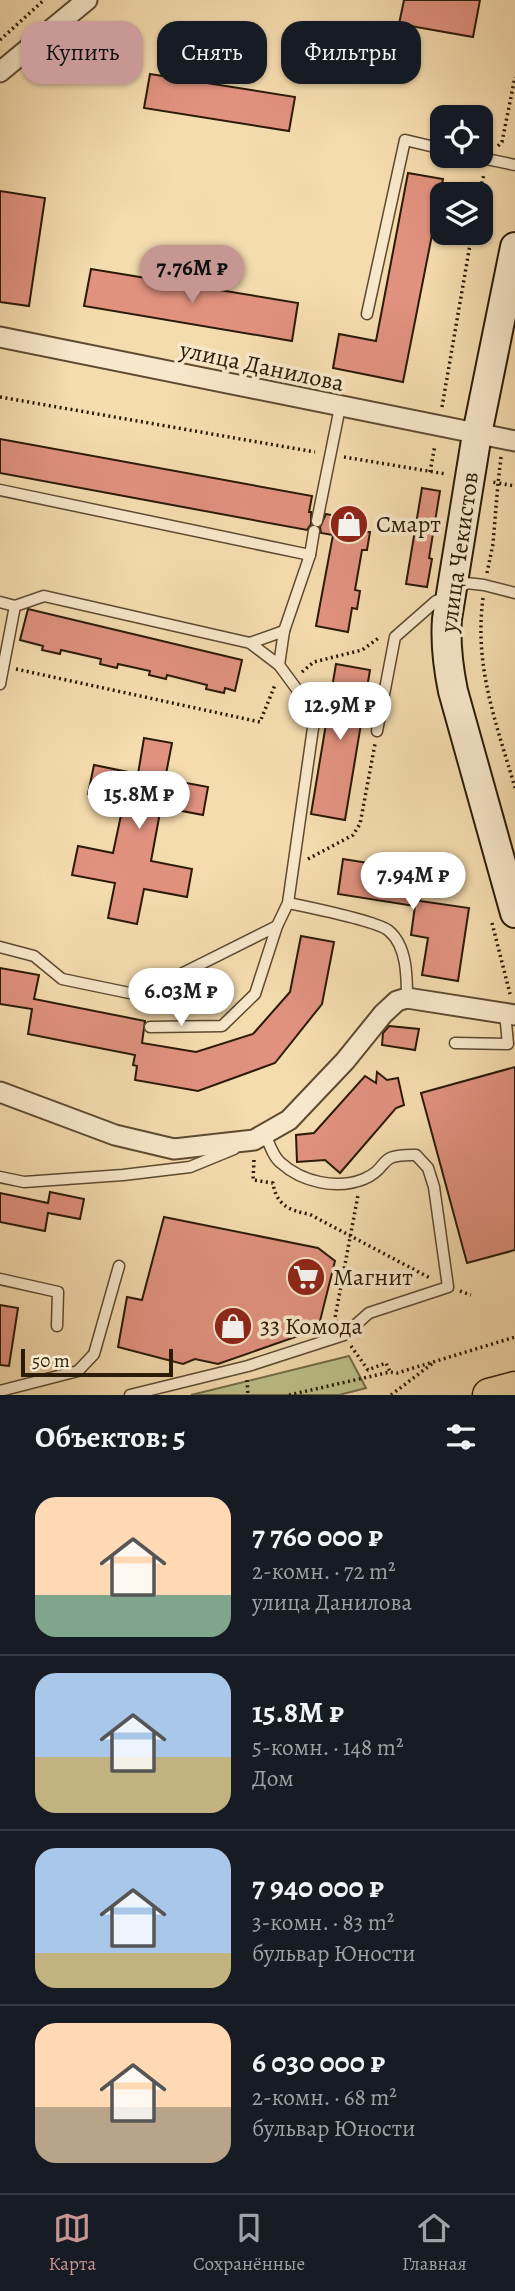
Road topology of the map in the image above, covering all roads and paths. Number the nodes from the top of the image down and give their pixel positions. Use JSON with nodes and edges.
{"nodes":[{"id":1,"x":44,"y":0,"type":"edge"},
{"id":2,"x":88,"y":0,"type":"edge"},
{"id":3,"x":0,"y":40,"type":"edge"},
{"id":4,"x":4,"y":65,"type":"edge"},
{"id":5,"x":515,"y":78,"type":"edge"},
{"id":6,"x":430,"y":146,"type":"edge"},
{"id":7,"x":493,"y":152,"type":"edge"},
{"id":8,"x":493,"y":161,"type":"edge"},
{"id":9,"x":515,"y":166,"type":"edge"},
{"id":10,"x":470,"y":245,"type":"edge"},
{"id":11,"x":515,"y":247,"type":"edge"},
{"id":12,"x":367,"y":314,"type":"dead end"},
{"id":13,"x":0,"y":337,"type":"edge"},
{"id":14,"x":0,"y":397,"type":"edge"},
{"id":15,"x":340,"y":407,"type":"junction"},
{"id":16,"x":438,"y":426,"type":"junction"},
{"id":17,"x":477,"y":434,"type":"junction"},
{"id":18,"x":515,"y":442,"type":"edge"},
{"id":19,"x":330,"y":454,"type":"junction"},
{"id":20,"x":430,"y":472,"type":"junction"},
{"id":21,"x":469,"y":478,"type":"junction"},
{"id":22,"x":0,"y":490,"type":"edge"},
{"id":23,"x":310,"y":555,"type":"junction"},
{"id":24,"x":484,"y":585,"type":"junction"},
{"id":25,"x":452,"y":588,"type":"junction"},
{"id":26,"x":515,"y":593,"type":"edge"},
{"id":27,"x":0,"y":602,"type":"edge"},
{"id":28,"x":15,"y":606,"type":"junction"},
{"id":29,"x":284,"y":631,"type":"junction"},
{"id":30,"x":250,"y":643,"type":"junction"},
{"id":31,"x":331,"y":657,"type":"dead end"},
{"id":32,"x":314,"y":662,"type":"dead end"},
{"id":33,"x":279,"y":665,"type":"junction"},
{"id":34,"x":2,"y":666,"type":"junction"},
{"id":35,"x":291,"y":679,"type":"junction"},
{"id":36,"x":0,"y":684,"type":"edge"},
{"id":37,"x":377,"y":731,"type":"dead end"},
{"id":38,"x":374,"y":751,"type":"dead end"},
{"id":39,"x":515,"y":788,"type":"edge"},
{"id":40,"x":292,"y":868,"type":"junction"},
{"id":41,"x":288,"y":903,"type":"junction"},
{"id":42,"x":515,"y":913,"type":"edge"},
{"id":43,"x":277,"y":926,"type":"junction"},
{"id":44,"x":0,"y":947,"type":"edge"},
{"id":45,"x":407,"y":998,"type":"junction"},
{"id":46,"x":510,"y":1014,"type":"edge"},
{"id":47,"x":150,"y":1027,"type":"dead end"},
{"id":48,"x":455,"y":1043,"type":"dead end"},
{"id":49,"x":0,"y":1092,"type":"edge"},
{"id":50,"x":260,"y":1137,"type":"junction"},
{"id":51,"x":0,"y":1177,"type":"edge"},
{"id":52,"x":361,"y":1180,"type":"junction"},
{"id":53,"x":351,"y":1235,"type":"junction"},
{"id":54,"x":118,"y":1266,"type":"dead end"},
{"id":55,"x":0,"y":1279,"type":"edge"},
{"id":56,"x":448,"y":1287,"type":"junction"},
{"id":57,"x":471,"y":1295,"type":"dead end"},
{"id":58,"x":57,"y":1326,"type":"dead end"},
{"id":59,"x":344,"y":1335,"type":"junction"},
{"id":60,"x":515,"y":1337,"type":"edge"},
{"id":61,"x":438,"y":1360,"type":"junction"},
{"id":62,"x":390,"y":1372,"type":"junction"},
{"id":63,"x":246,"y":1386,"type":"dead end"},
{"id":64,"x":515,"y":1388,"type":"edge"},
{"id":65,"x":0,"y":1391,"type":"edge"},
{"id":66,"x":130,"y":1395,"type":"edge"},
{"id":67,"x":248,"y":1395,"type":"edge"},
{"id":68,"x":289,"y":1395,"type":"edge"},
{"id":69,"x":391,"y":1395,"type":"edge"},
{"id":70,"x":489,"y":1395,"type":"edge"}],
"edges":[{"from":1,"to":3,"type":"path"},
{"from":2,"to":4,"type":"street"},
{"from":5,"to":7,"type":"path"},
{"from":6,"to":12,"type":"lane"},
{"from":8,"to":9,"type":"lane"},
{"from":10,"to":16,"type":"path"},
{"from":11,"to":17,"type":"street","name":"улица Чекистов"},
{"from":13,"to":15,"type":"street","name":"улица Данилова"},
{"from":14,"to":19,"type":"path"},
{"from":15,"to":16,"type":"street","name":"улица Данилова"},
{"from":15,"to":19,"type":"lane"},
{"from":16,"to":17,"type":"street","name":"улица Данилова"},
{"from":16,"to":20,"type":"path"},
{"from":17,"to":18,"type":"street","name":"улица Данилова"},
{"from":17,"to":21,"type":"street","name":"улица Чекистов"},
{"from":19,"to":20,"type":"path"},
{"from":19,"to":23,"type":"lane"},
{"from":20,"to":21,"type":"path"},
{"from":21,"to":24,"type":"path"},
{"from":21,"to":25,"type":"street","name":"улица Чекистов"},
{"from":22,"to":23,"type":"lane"},
{"from":23,"to":29,"type":"lane"},
{"from":24,"to":25,"type":"lane"},
{"from":24,"to":26,"type":"lane"},
{"from":24,"to":39,"type":"path"},
{"from":25,"to":37,"type":"lane"},
{"from":25,"to":42,"type":"street","name":"улица Чекистов"},
{"from":27,"to":28,"type":"lane"},
{"from":28,"to":30,"type":"lane"},
{"from":28,"to":34,"type":"lane"},
{"from":29,"to":30,"type":"lane"},
{"from":29,"to":33,"type":"lane"},
{"from":30,"to":33,"type":"lane"},
{"from":31,"to":32,"type":"path"},
{"from":33,"to":35,"type":"lane"},
{"from":34,"to":35,"type":"path"},
{"from":34,"to":36,"type":"lane"},
{"from":35,"to":40,"type":"lane"},
{"from":38,"to":40,"type":"path"},
{"from":40,"to":41,"type":"lane"},
{"from":41,"to":43,"type":"lane"},
{"from":41,"to":45,"type":"lane"},
{"from":43,"to":44,"type":"lane"},
{"from":43,"to":47,"type":"lane"},
{"from":45,"to":46,"type":"street"},
{"from":45,"to":50,"type":"street"},
{"from":46,"to":48,"type":"lane"},
{"from":49,"to":50,"type":"street"},
{"from":50,"to":51,"type":"lane"},
{"from":50,"to":52,"type":"lane"},
{"from":50,"to":53,"type":"path"},
{"from":52,"to":53,"type":"path"},
{"from":52,"to":56,"type":"lane"},
{"from":53,"to":56,"type":"path"},
{"from":53,"to":59,"type":"path"},
{"from":54,"to":65,"type":"lane"},
{"from":55,"to":58,"type":"lane"},
{"from":56,"to":57,"type":"path"},
{"from":56,"to":59,"type":"lane"},
{"from":59,"to":62,"type":"path"},
{"from":59,"to":66,"type":"lane"},
{"from":60,"to":61,"type":"path"},
{"from":61,"to":62,"type":"path"},
{"from":61,"to":69,"type":"path"},
{"from":62,"to":68,"type":"path"},
{"from":63,"to":67,"type":"path"},
{"from":64,"to":70,"type":"main road"}]}
